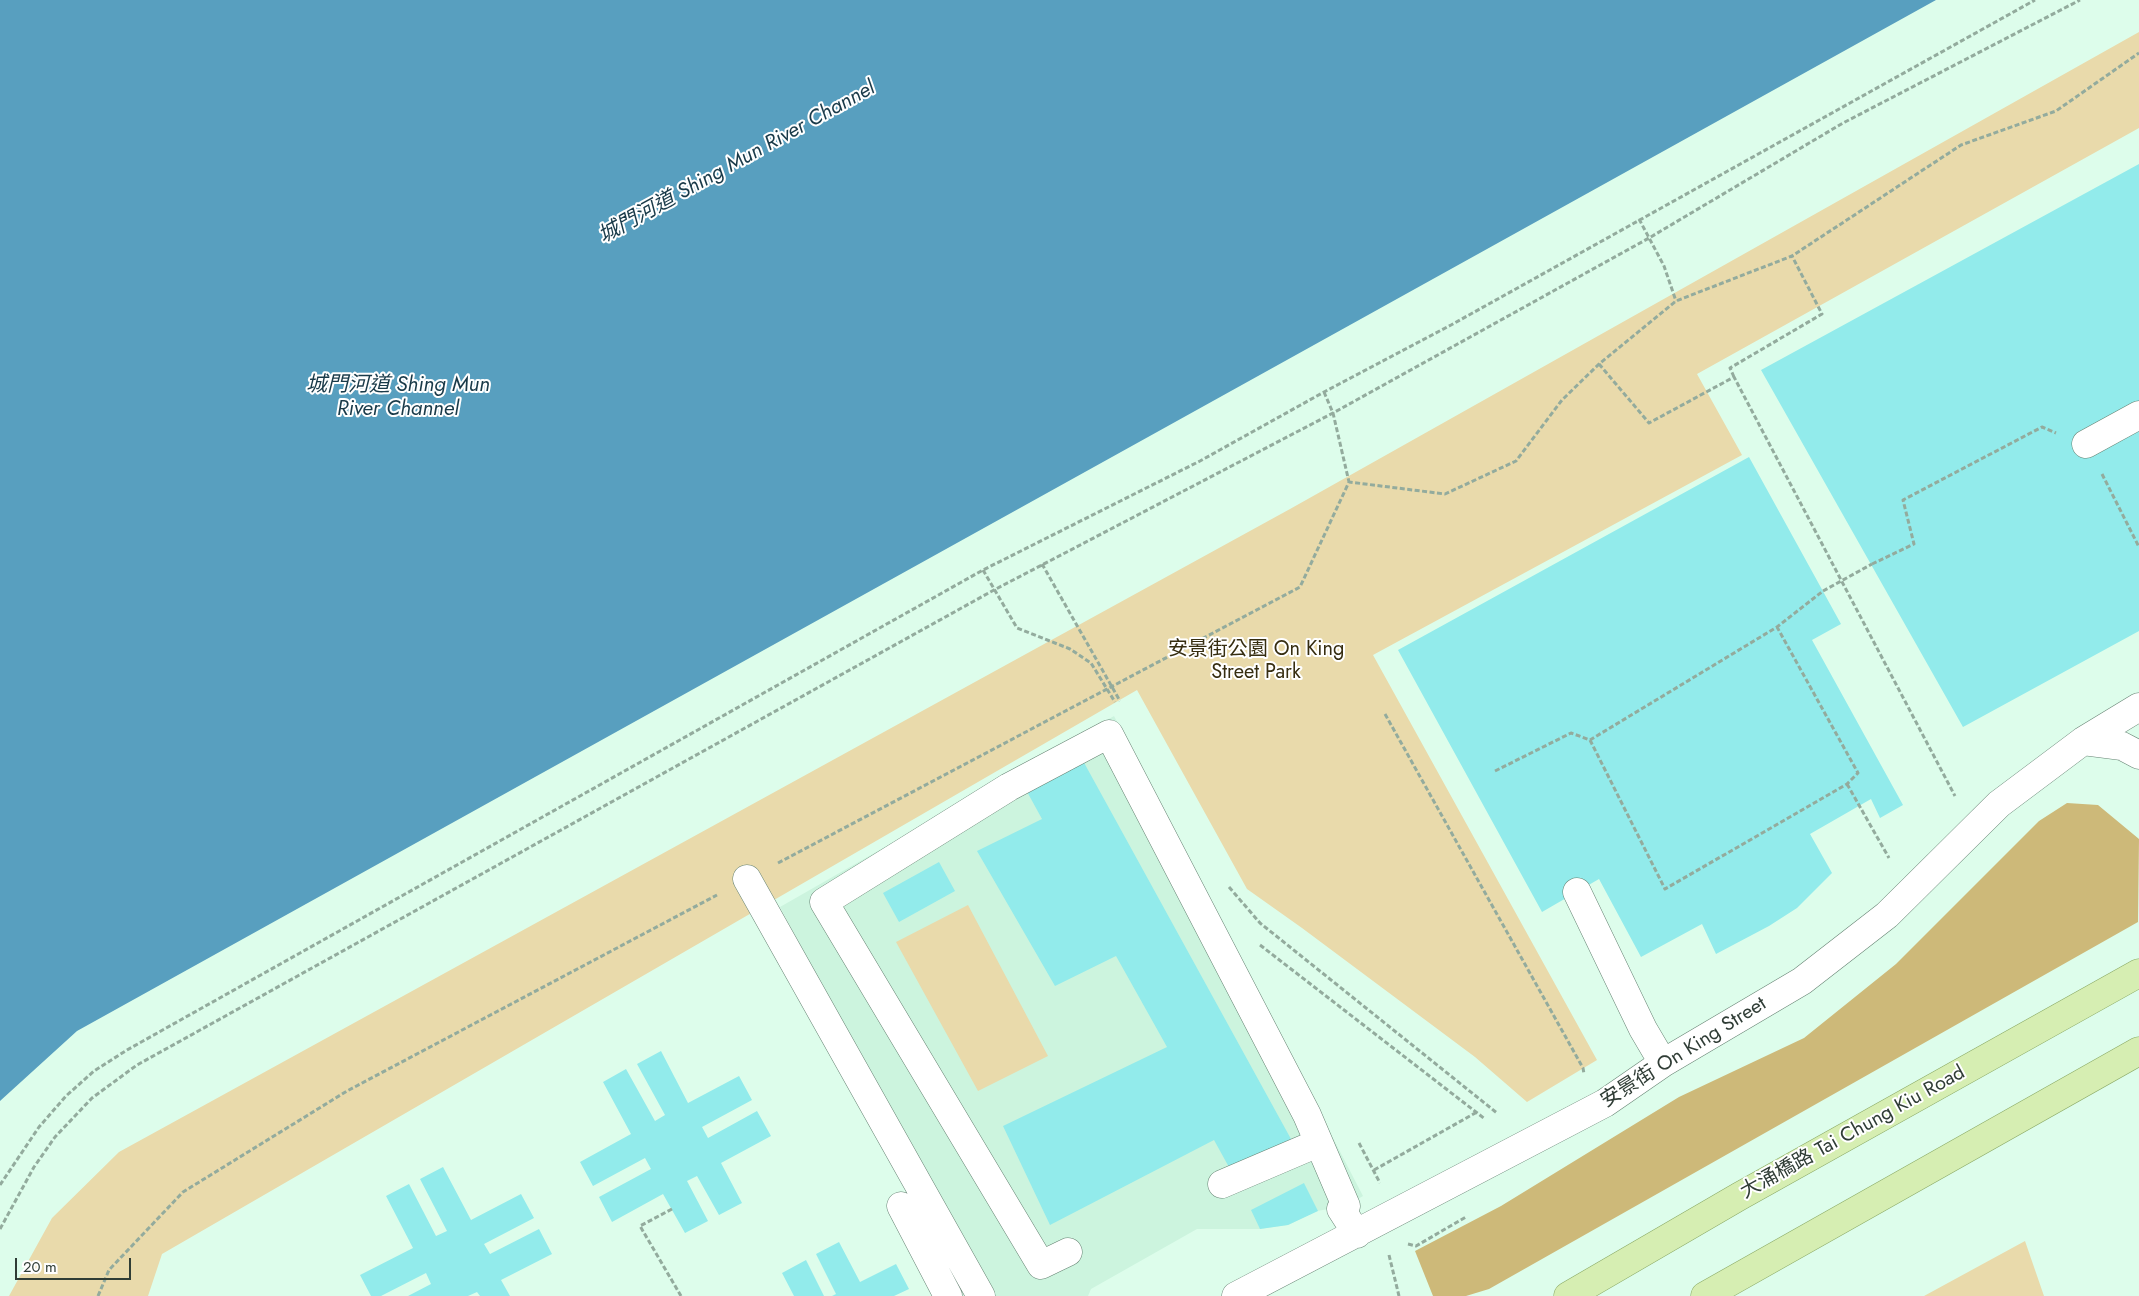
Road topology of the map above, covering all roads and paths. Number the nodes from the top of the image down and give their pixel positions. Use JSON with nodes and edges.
{"nodes":[{"id":1,"x":2035,"y":0,"type":"edge"},
{"id":2,"x":2080,"y":0,"type":"edge"},
{"id":3,"x":2139,"y":53,"type":"edge"},
{"id":4,"x":1639,"y":219,"type":"junction"},
{"id":5,"x":1649,"y":238,"type":"junction"},
{"id":6,"x":1792,"y":256,"type":"junction"},
{"id":7,"x":1676,"y":301,"type":"junction"},
{"id":8,"x":1599,"y":364,"type":"junction"},
{"id":9,"x":1734,"y":377,"type":"junction"},
{"id":10,"x":1324,"y":392,"type":"junction"},
{"id":11,"x":1333,"y":413,"type":"junction"},
{"id":12,"x":2139,"y":415,"type":"edge"},
{"id":13,"x":2086,"y":444,"type":"junction"},
{"id":14,"x":1349,"y":482,"type":"junction"},
{"id":15,"x":2139,"y":547,"type":"edge"},
{"id":16,"x":1042,"y":564,"type":"junction"},
{"id":17,"x":1777,"y":627,"type":"junction"},
{"id":18,"x":1112,"y":686,"type":"junction"},
{"id":19,"x":1121,"y":703,"type":"dead end"},
{"id":20,"x":2139,"y":707,"type":"edge"},
{"id":21,"x":1385,"y":714,"type":"dead end"},
{"id":22,"x":1590,"y":740,"type":"junction"},
{"id":23,"x":2084,"y":741,"type":"junction"},
{"id":24,"x":2139,"y":755,"type":"edge"},
{"id":25,"x":1495,"y":771,"type":"dead end"},
{"id":26,"x":1847,"y":784,"type":"junction"},
{"id":27,"x":1955,"y":796,"type":"dead end"},
{"id":28,"x":1889,"y":858,"type":"dead end"},
{"id":29,"x":1224,"y":878,"type":"dead end"},
{"id":30,"x":747,"y":879,"type":"junction"},
{"id":31,"x":1577,"y":892,"type":"dead end"},
{"id":32,"x":1253,"y":940,"type":"dead end"},
{"id":33,"x":2139,"y":972,"type":"edge"},
{"id":34,"x":2139,"y":1051,"type":"edge"},
{"id":35,"x":1663,"y":1063,"type":"junction"},
{"id":36,"x":1584,"y":1074,"type":"dead end"},
{"id":37,"x":1478,"y":1112,"type":"junction"},
{"id":38,"x":1497,"y":1113,"type":"dead end"},
{"id":39,"x":1485,"y":1119,"type":"dead end"},
{"id":40,"x":1318,"y":1143,"type":"junction"},
{"id":41,"x":1374,"y":1170,"type":"dead end"},
{"id":42,"x":1222,"y":1184,"type":"dead end"},
{"id":43,"x":0,"y":1185,"type":"edge"},
{"id":44,"x":901,"y":1206,"type":"dead end"},
{"id":45,"x":672,"y":1209,"type":"dead end"},
{"id":46,"x":1473,"y":1213,"type":"dead end"},
{"id":47,"x":0,"y":1228,"type":"edge"},
{"id":48,"x":1357,"y":1234,"type":"junction"},
{"id":49,"x":1416,"y":1246,"type":"dead end"},
{"id":50,"x":1068,"y":1252,"type":"dead end"},
{"id":51,"x":1388,"y":1253,"type":"dead end"},
{"id":52,"x":98,"y":1296,"type":"edge"},
{"id":53,"x":681,"y":1296,"type":"edge"},
{"id":54,"x":948,"y":1296,"type":"edge"},
{"id":55,"x":981,"y":1296,"type":"edge"},
{"id":56,"x":1236,"y":1296,"type":"edge"},
{"id":57,"x":1399,"y":1296,"type":"edge"},
{"id":58,"x":1568,"y":1296,"type":"edge"},
{"id":59,"x":1705,"y":1296,"type":"edge"}],
"edges":[{"from":1,"to":4,"type":"path"},
{"from":2,"to":5,"type":"path"},
{"from":3,"to":6,"type":"path"},
{"from":4,"to":5,"type":"path"},
{"from":4,"to":10,"type":"path"},
{"from":5,"to":7,"type":"path"},
{"from":5,"to":11,"type":"path"},
{"from":6,"to":7,"type":"path"},
{"from":6,"to":9,"type":"path"},
{"from":7,"to":8,"type":"path"},
{"from":8,"to":9,"type":"path"},
{"from":8,"to":14,"type":"path"},
{"from":9,"to":27,"type":"path"},
{"from":10,"to":11,"type":"path"},
{"from":10,"to":43,"type":"path"},
{"from":11,"to":14,"type":"path"},
{"from":11,"to":16,"type":"path"},
{"from":12,"to":13,"type":"street"},
{"from":13,"to":15,"type":"path"},
{"from":13,"to":17,"type":"path","bridge":true},
{"from":14,"to":18,"type":"path"},
{"from":16,"to":18,"type":"path"},
{"from":16,"to":47,"type":"path"},
{"from":17,"to":22,"type":"path"},
{"from":17,"to":26,"type":"path"},
{"from":18,"to":19,"type":"path"},
{"from":18,"to":30,"type":"path"},
{"from":20,"to":23,"type":"street","name":"安景街 On King Street"},
{"from":21,"to":36,"type":"path"},
{"from":22,"to":25,"type":"path"},
{"from":22,"to":26,"type":"path"},
{"from":23,"to":24,"type":"street"},
{"from":23,"to":35,"type":"street","name":"安景街 On King Street"},
{"from":26,"to":28,"type":"path"},
{"from":29,"to":38,"type":"path"},
{"from":30,"to":52,"type":"path"},
{"from":30,"to":55,"type":"street"},
{"from":31,"to":35,"type":"street"},
{"from":32,"to":37,"type":"path"},
{"from":33,"to":58,"type":"main road","name":"大涌橋路 Tai Chung Kiu Road"},
{"from":34,"to":59,"type":"main road"},
{"from":35,"to":48,"type":"street","name":"安景街 On King Street"},
{"from":37,"to":39,"type":"path"},
{"from":37,"to":41,"type":"path"},
{"from":40,"to":42,"type":"street"},
{"from":40,"to":48,"type":"street"},
{"from":40,"to":50,"type":"street"},
{"from":44,"to":54,"type":"street"},
{"from":45,"to":53,"type":"path"},
{"from":46,"to":49,"type":"path"},
{"from":48,"to":56,"type":"street","name":"安景街 On King Street"},
{"from":51,"to":57,"type":"path"}]}
